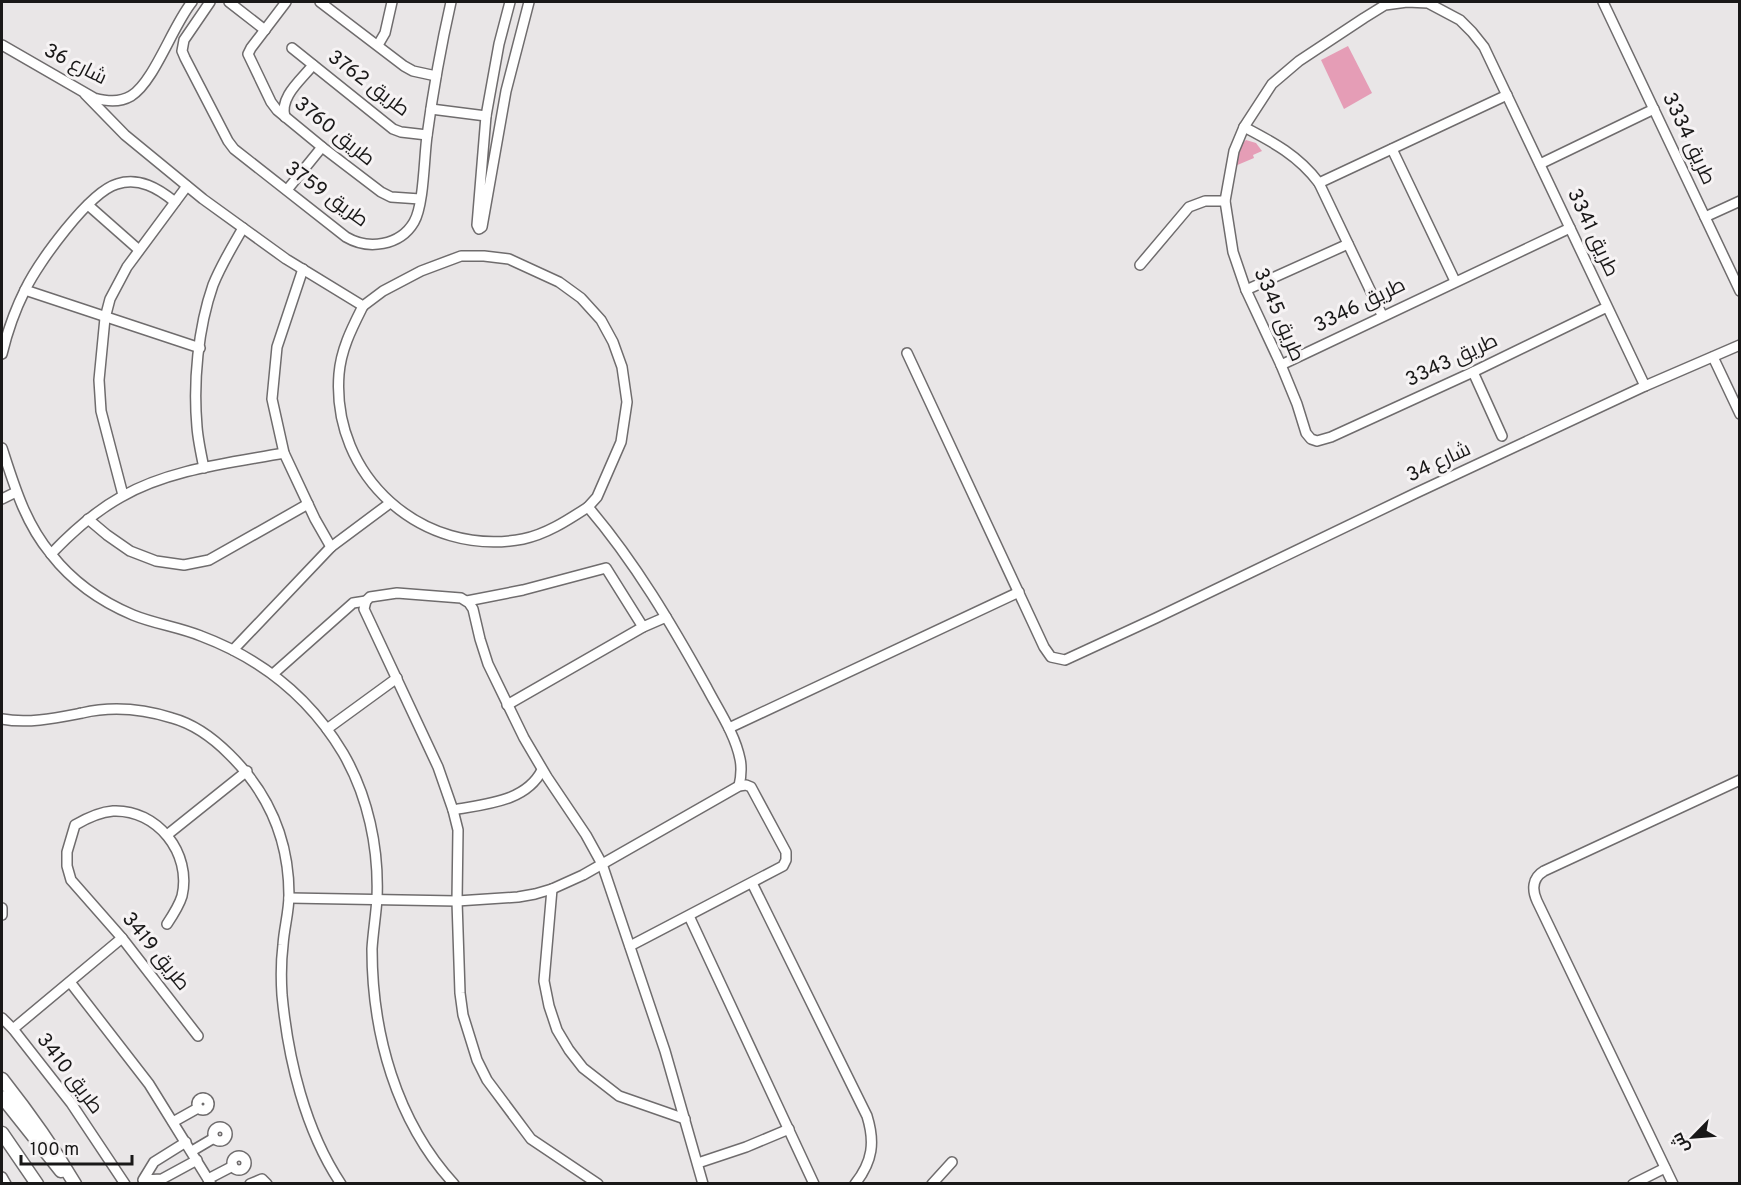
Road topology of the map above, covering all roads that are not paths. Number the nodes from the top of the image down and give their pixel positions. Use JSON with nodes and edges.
{"nodes":[{"id":1,"x":192,"y":2,"type":"edge"},
{"id":2,"x":210,"y":2,"type":"edge"},
{"id":3,"x":229,"y":2,"type":"edge"},
{"id":4,"x":286,"y":2,"type":"edge"},
{"id":5,"x":321,"y":2,"type":"edge"},
{"id":6,"x":392,"y":2,"type":"edge"},
{"id":7,"x":451,"y":2,"type":"edge"},
{"id":8,"x":510,"y":2,"type":"edge"},
{"id":9,"x":529,"y":2,"type":"edge"},
{"id":10,"x":1429,"y":2,"type":"edge"},
{"id":11,"x":1603,"y":2,"type":"edge"},
{"id":12,"x":265,"y":30,"type":"junction"},
{"id":13,"x":2,"y":45,"type":"edge"},
{"id":14,"x":378,"y":45,"type":"junction"},
{"id":15,"x":292,"y":48,"type":"dead end"},
{"id":16,"x":313,"y":65,"type":"junction"},
{"id":17,"x":436,"y":76,"type":"junction"},
{"id":18,"x":86,"y":94,"type":"junction"},
{"id":19,"x":1507,"y":95,"type":"junction"},
{"id":20,"x":270,"y":99,"type":"junction"},
{"id":21,"x":286,"y":99,"type":"junction"},
{"id":22,"x":431,"y":109,"type":"junction"},
{"id":23,"x":1654,"y":109,"type":"junction"},
{"id":24,"x":486,"y":116,"type":"junction"},
{"id":25,"x":285,"y":117,"type":"junction"},
{"id":26,"x":1244,"y":128,"type":"junction"},
{"id":27,"x":427,"y":135,"type":"junction"},
{"id":28,"x":322,"y":147,"type":"junction"},
{"id":29,"x":1392,"y":149,"type":"junction"},
{"id":30,"x":1540,"y":164,"type":"junction"},
{"id":31,"x":1319,"y":183,"type":"junction"},
{"id":32,"x":187,"y":186,"type":"junction"},
{"id":33,"x":287,"y":190,"type":"junction"},
{"id":34,"x":420,"y":199,"type":"junction"},
{"id":35,"x":175,"y":201,"type":"junction"},
{"id":36,"x":1225,"y":201,"type":"junction"},
{"id":37,"x":1740,"y":201,"type":"edge"},
{"id":38,"x":88,"y":205,"type":"junction"},
{"id":39,"x":1705,"y":217,"type":"junction"},
{"id":40,"x":243,"y":228,"type":"junction"},
{"id":41,"x":1570,"y":228,"type":"junction"},
{"id":42,"x":1348,"y":244,"type":"junction"},
{"id":43,"x":139,"y":250,"type":"junction"},
{"id":44,"x":1140,"y":265,"type":"dead end"},
{"id":45,"x":303,"y":269,"type":"junction"},
{"id":46,"x":1455,"y":281,"type":"junction"},
{"id":47,"x":25,"y":290,"type":"junction"},
{"id":48,"x":1246,"y":290,"type":"junction"},
{"id":49,"x":1740,"y":291,"type":"edge"},
{"id":50,"x":363,"y":306,"type":"junction"},
{"id":51,"x":1607,"y":307,"type":"junction"},
{"id":52,"x":1382,"y":315,"type":"junction"},
{"id":53,"x":105,"y":318,"type":"junction"},
{"id":54,"x":1740,"y":345,"type":"edge"},
{"id":55,"x":200,"y":348,"type":"junction"},
{"id":56,"x":907,"y":353,"type":"dead end"},
{"id":57,"x":2,"y":354,"type":"edge"},
{"id":58,"x":1713,"y":357,"type":"junction"},
{"id":59,"x":1281,"y":365,"type":"junction"},
{"id":60,"x":1473,"y":372,"type":"junction"},
{"id":61,"x":1645,"y":386,"type":"junction"},
{"id":62,"x":1740,"y":414,"type":"edge"},
{"id":63,"x":1502,"y":436,"type":"dead end"},
{"id":64,"x":1311,"y":439,"type":"joint"},
{"id":65,"x":2,"y":448,"type":"edge"},
{"id":66,"x":284,"y":453,"type":"junction"},
{"id":67,"x":204,"y":468,"type":"junction"},
{"id":68,"x":16,"y":492,"type":"junction"},
{"id":69,"x":123,"y":495,"type":"junction"},
{"id":70,"x":2,"y":499,"type":"edge"},
{"id":71,"x":390,"y":503,"type":"junction"},
{"id":72,"x":308,"y":504,"type":"junction"},
{"id":73,"x":588,"y":507,"type":"junction"},
{"id":74,"x":88,"y":519,"type":"junction"},
{"id":75,"x":331,"y":547,"type":"junction"},
{"id":76,"x":51,"y":554,"type":"junction"},
{"id":77,"x":1019,"y":592,"type":"junction"},
{"id":78,"x":366,"y":601,"type":"junction"},
{"id":79,"x":467,"y":601,"type":"junction"},
{"id":80,"x":666,"y":616,"type":"junction"},
{"id":81,"x":643,"y":627,"type":"junction"},
{"id":82,"x":232,"y":650,"type":"junction"},
{"id":83,"x":273,"y":674,"type":"junction"},
{"id":84,"x":397,"y":678,"type":"junction"},
{"id":85,"x":507,"y":705,"type":"junction"},
{"id":86,"x":2,"y":719,"type":"edge"},
{"id":87,"x":729,"y":728,"type":"junction"},
{"id":88,"x":327,"y":729,"type":"junction"},
{"id":89,"x":542,"y":770,"type":"junction"},
{"id":90,"x":247,"y":771,"type":"junction"},
{"id":91,"x":1740,"y":780,"type":"edge"},
{"id":92,"x":739,"y":786,"type":"junction"},
{"id":93,"x":453,"y":810,"type":"junction"},
{"id":94,"x":167,"y":835,"type":"junction"},
{"id":95,"x":602,"y":864,"type":"junction"},
{"id":96,"x":752,"y":883,"type":"junction"},
{"id":97,"x":552,"y":889,"type":"junction"},
{"id":98,"x":289,"y":898,"type":"junction"},
{"id":99,"x":377,"y":900,"type":"junction"},
{"id":100,"x":458,"y":901,"type":"junction"},
{"id":101,"x":2,"y":908,"type":"edge"},
{"id":102,"x":2,"y":915,"type":"edge"},
{"id":103,"x":689,"y":916,"type":"junction"},
{"id":104,"x":167,"y":924,"type":"dead end"},
{"id":105,"x":122,"y":938,"type":"junction"},
{"id":106,"x":630,"y":946,"type":"junction"},
{"id":107,"x":70,"y":982,"type":"junction"},
{"id":108,"x":2,"y":1018,"type":"edge"},
{"id":109,"x":13,"y":1029,"type":"junction"},
{"id":110,"x":198,"y":1036,"type":"dead end"},
{"id":111,"x":2,"y":1079,"type":"edge"},
{"id":112,"x":2,"y":1098,"type":"edge"},
{"id":113,"x":198,"y":1108,"type":"dead end"},
{"id":114,"x":685,"y":1119,"type":"junction"},
{"id":115,"x":174,"y":1122,"type":"junction"},
{"id":116,"x":789,"y":1130,"type":"junction"},
{"id":117,"x":2,"y":1133,"type":"edge"},
{"id":118,"x":214,"y":1138,"type":"dead end"},
{"id":119,"x":186,"y":1142,"type":"junction"},
{"id":120,"x":192,"y":1152,"type":"junction"},
{"id":121,"x":197,"y":1160,"type":"junction"},
{"id":122,"x":952,"y":1162,"type":"dead end"},
{"id":123,"x":698,"y":1163,"type":"junction"},
{"id":124,"x":233,"y":1166,"type":"dead end"},
{"id":125,"x":1665,"y":1168,"type":"junction"},
{"id":126,"x":2,"y":1177,"type":"edge"},
{"id":127,"x":210,"y":1181,"type":"edge"},
{"id":128,"x":141,"y":1182,"type":"edge"},
{"id":129,"x":6,"y":1184,"type":"edge"},
{"id":130,"x":37,"y":1184,"type":"edge"},
{"id":131,"x":73,"y":1184,"type":"edge"},
{"id":132,"x":125,"y":1184,"type":"edge"},
{"id":133,"x":250,"y":1184,"type":"edge"},
{"id":134,"x":267,"y":1184,"type":"edge"},
{"id":135,"x":341,"y":1184,"type":"edge"},
{"id":136,"x":454,"y":1184,"type":"edge"},
{"id":137,"x":598,"y":1184,"type":"edge"},
{"id":138,"x":703,"y":1184,"type":"edge"},
{"id":139,"x":814,"y":1184,"type":"edge"},
{"id":140,"x":855,"y":1184,"type":"edge"},
{"id":141,"x":932,"y":1184,"type":"edge"},
{"id":142,"x":1633,"y":1184,"type":"edge"},
{"id":143,"x":1673,"y":1184,"type":"edge"}],
"edges":[{"from":1,"to":18,"type":"street","name":"شارع 36"},
{"from":2,"to":33,"type":"street","name":"طريق 3759"},
{"from":3,"to":12,"type":"street"},
{"from":4,"to":12,"type":"street","name":"طريق 3760"},
{"from":5,"to":14,"type":"street"},
{"from":6,"to":14,"type":"street"},
{"from":7,"to":17,"type":"street","name":"طريق 3759"},
{"from":8,"to":24,"type":"street"},
{"from":9,"to":24,"type":"street"},
{"from":10,"to":19,"type":"street","name":"طريق 3341"},
{"from":10,"to":26,"type":"street","name":"طريق 3345"},
{"from":11,"to":23,"type":"street","name":"طريق 3334"},
{"from":12,"to":20,"type":"street","name":"طريق 3760"},
{"from":13,"to":18,"type":"street","name":"شارع 36"},
{"from":14,"to":17,"type":"street"},
{"from":15,"to":16,"type":"street","name":"طريق 3762"},
{"from":16,"to":21,"type":"street"},
{"from":16,"to":27,"type":"street","name":"طريق 3762"},
{"from":17,"to":22,"type":"street","name":"طريق 3759"},
{"from":18,"to":32,"type":"street"},
{"from":19,"to":29,"type":"street"},
{"from":19,"to":30,"type":"street","name":"طريق 3341"},
{"from":20,"to":21,"type":"street"},
{"from":20,"to":25,"type":"street","name":"طريق 3760"},
{"from":21,"to":25,"type":"street"},
{"from":22,"to":24,"type":"street"},
{"from":22,"to":27,"type":"street","name":"طريق 3759"},
{"from":23,"to":30,"type":"street"},
{"from":23,"to":39,"type":"street","name":"طريق 3334"},
{"from":25,"to":28,"type":"street","name":"طريق 3760"},
{"from":26,"to":31,"type":"street"},
{"from":26,"to":36,"type":"street","name":"طريق 3345"},
{"from":27,"to":34,"type":"street","name":"طريق 3759"},
{"from":28,"to":33,"type":"street"},
{"from":28,"to":34,"type":"street","name":"طريق 3760"},
{"from":29,"to":31,"type":"street"},
{"from":29,"to":46,"type":"street"},
{"from":30,"to":41,"type":"street","name":"طريق 3341"},
{"from":31,"to":42,"type":"street"},
{"from":32,"to":35,"type":"street"},
{"from":32,"to":40,"type":"street"},
{"from":33,"to":34,"type":"street","name":"طريق 3759"},
{"from":35,"to":38,"type":"street"},
{"from":35,"to":43,"type":"street"},
{"from":36,"to":44,"type":"street"},
{"from":36,"to":48,"type":"street","name":"طريق 3345"},
{"from":37,"to":39,"type":"street"},
{"from":38,"to":43,"type":"street"},
{"from":38,"to":47,"type":"street"},
{"from":39,"to":49,"type":"street","name":"طريق 3334"},
{"from":40,"to":45,"type":"street"},
{"from":40,"to":55,"type":"street"},
{"from":41,"to":46,"type":"street","name":"طريق 3346"},
{"from":41,"to":51,"type":"street","name":"طريق 3341"},
{"from":42,"to":48,"type":"street"},
{"from":42,"to":52,"type":"street"},
{"from":43,"to":53,"type":"street"},
{"from":45,"to":50,"type":"street"},
{"from":45,"to":66,"type":"street"},
{"from":46,"to":52,"type":"street","name":"طريق 3346"},
{"from":47,"to":53,"type":"street"},
{"from":47,"to":57,"type":"street"},
{"from":48,"to":59,"type":"street","name":"طريق 3345"},
{"from":50,"to":71,"type":"street"},
{"from":50,"to":73,"type":"street"},
{"from":51,"to":60,"type":"street","name":"طريق 3343"},
{"from":51,"to":61,"type":"street","name":"طريق 3341"},
{"from":52,"to":59,"type":"street","name":"طريق 3346"},
{"from":53,"to":55,"type":"street"},
{"from":53,"to":69,"type":"street"},
{"from":54,"to":58,"type":"street","name":"شارع 34"},
{"from":55,"to":67,"type":"street"},
{"from":56,"to":77,"type":"street"},
{"from":58,"to":61,"type":"street","name":"شارع 34"},
{"from":58,"to":62,"type":"street"},
{"from":59,"to":64,"type":"street","name":"طريق 3345"},
{"from":60,"to":63,"type":"street"},
{"from":60,"to":64,"type":"street","name":"طريق 3343"},
{"from":61,"to":77,"type":"street","name":"شارع 34"},
{"from":65,"to":68,"type":"street"},
{"from":66,"to":67,"type":"street"},
{"from":66,"to":72,"type":"street"},
{"from":67,"to":69,"type":"street"},
{"from":68,"to":70,"type":"street"},
{"from":68,"to":76,"type":"street"},
{"from":69,"to":74,"type":"street"},
{"from":71,"to":73,"type":"street"},
{"from":71,"to":75,"type":"street"},
{"from":72,"to":74,"type":"street"},
{"from":72,"to":75,"type":"street"},
{"from":73,"to":80,"type":"street"},
{"from":74,"to":76,"type":"street"},
{"from":75,"to":82,"type":"street"},
{"from":76,"to":82,"type":"street"},
{"from":77,"to":87,"type":"street"},
{"from":78,"to":79,"type":"street"},
{"from":78,"to":83,"type":"street"},
{"from":78,"to":84,"type":"street"},
{"from":79,"to":81,"type":"street"},
{"from":79,"to":85,"type":"street"},
{"from":80,"to":81,"type":"street"},
{"from":80,"to":87,"type":"street"},
{"from":81,"to":85,"type":"street"},
{"from":82,"to":83,"type":"street"},
{"from":83,"to":88,"type":"street"},
{"from":84,"to":88,"type":"street"},
{"from":84,"to":93,"type":"street"},
{"from":85,"to":89,"type":"street"},
{"from":86,"to":90,"type":"street"},
{"from":87,"to":92,"type":"street"},
{"from":88,"to":99,"type":"street"},
{"from":89,"to":93,"type":"street"},
{"from":89,"to":95,"type":"street"},
{"from":90,"to":94,"type":"street"},
{"from":90,"to":98,"type":"street"},
{"from":91,"to":125,"type":"street"},
{"from":92,"to":95,"type":"street"},
{"from":92,"to":96,"type":"street"},
{"from":93,"to":100,"type":"street"},
{"from":94,"to":104,"type":"street"},
{"from":94,"to":105,"type":"street","name":"طريق 3419"},
{"from":95,"to":97,"type":"street"},
{"from":95,"to":106,"type":"street"},
{"from":96,"to":103,"type":"street"},
{"from":96,"to":140,"type":"street"},
{"from":97,"to":100,"type":"street"},
{"from":97,"to":114,"type":"street"},
{"from":98,"to":99,"type":"street"},
{"from":98,"to":135,"type":"street"},
{"from":99,"to":100,"type":"street"},
{"from":99,"to":136,"type":"street"},
{"from":100,"to":137,"type":"street"},
{"from":101,"to":102,"type":"street"},
{"from":103,"to":106,"type":"street"},
{"from":103,"to":116,"type":"street"},
{"from":105,"to":107,"type":"street"},
{"from":105,"to":110,"type":"street","name":"طريق 3419"},
{"from":106,"to":114,"type":"street"},
{"from":107,"to":109,"type":"street"},
{"from":107,"to":115,"type":"street"},
{"from":108,"to":109,"type":"street","name":"طريق 3410"},
{"from":109,"to":132,"type":"street","name":"طريق 3410"},
{"from":111,"to":131,"type":"main road"},
{"from":112,"to":131,"type":"main road"},
{"from":113,"to":115,"type":"street"},
{"from":114,"to":123,"type":"street"},
{"from":115,"to":119,"type":"street"},
{"from":116,"to":123,"type":"street"},
{"from":116,"to":139,"type":"street"},
{"from":117,"to":130,"type":"main road"},
{"from":118,"to":120,"type":"street"},
{"from":119,"to":120,"type":"street"},
{"from":119,"to":128,"type":"street"},
{"from":120,"to":121,"type":"street"},
{"from":121,"to":127,"type":"street"},
{"from":121,"to":128,"type":"street"},
{"from":122,"to":141,"type":"street"},
{"from":123,"to":138,"type":"street"},
{"from":124,"to":127,"type":"street"},
{"from":125,"to":142,"type":"street"},
{"from":125,"to":143,"type":"street"},
{"from":126,"to":129,"type":"street"},
{"from":133,"to":134,"type":"street"}]}
